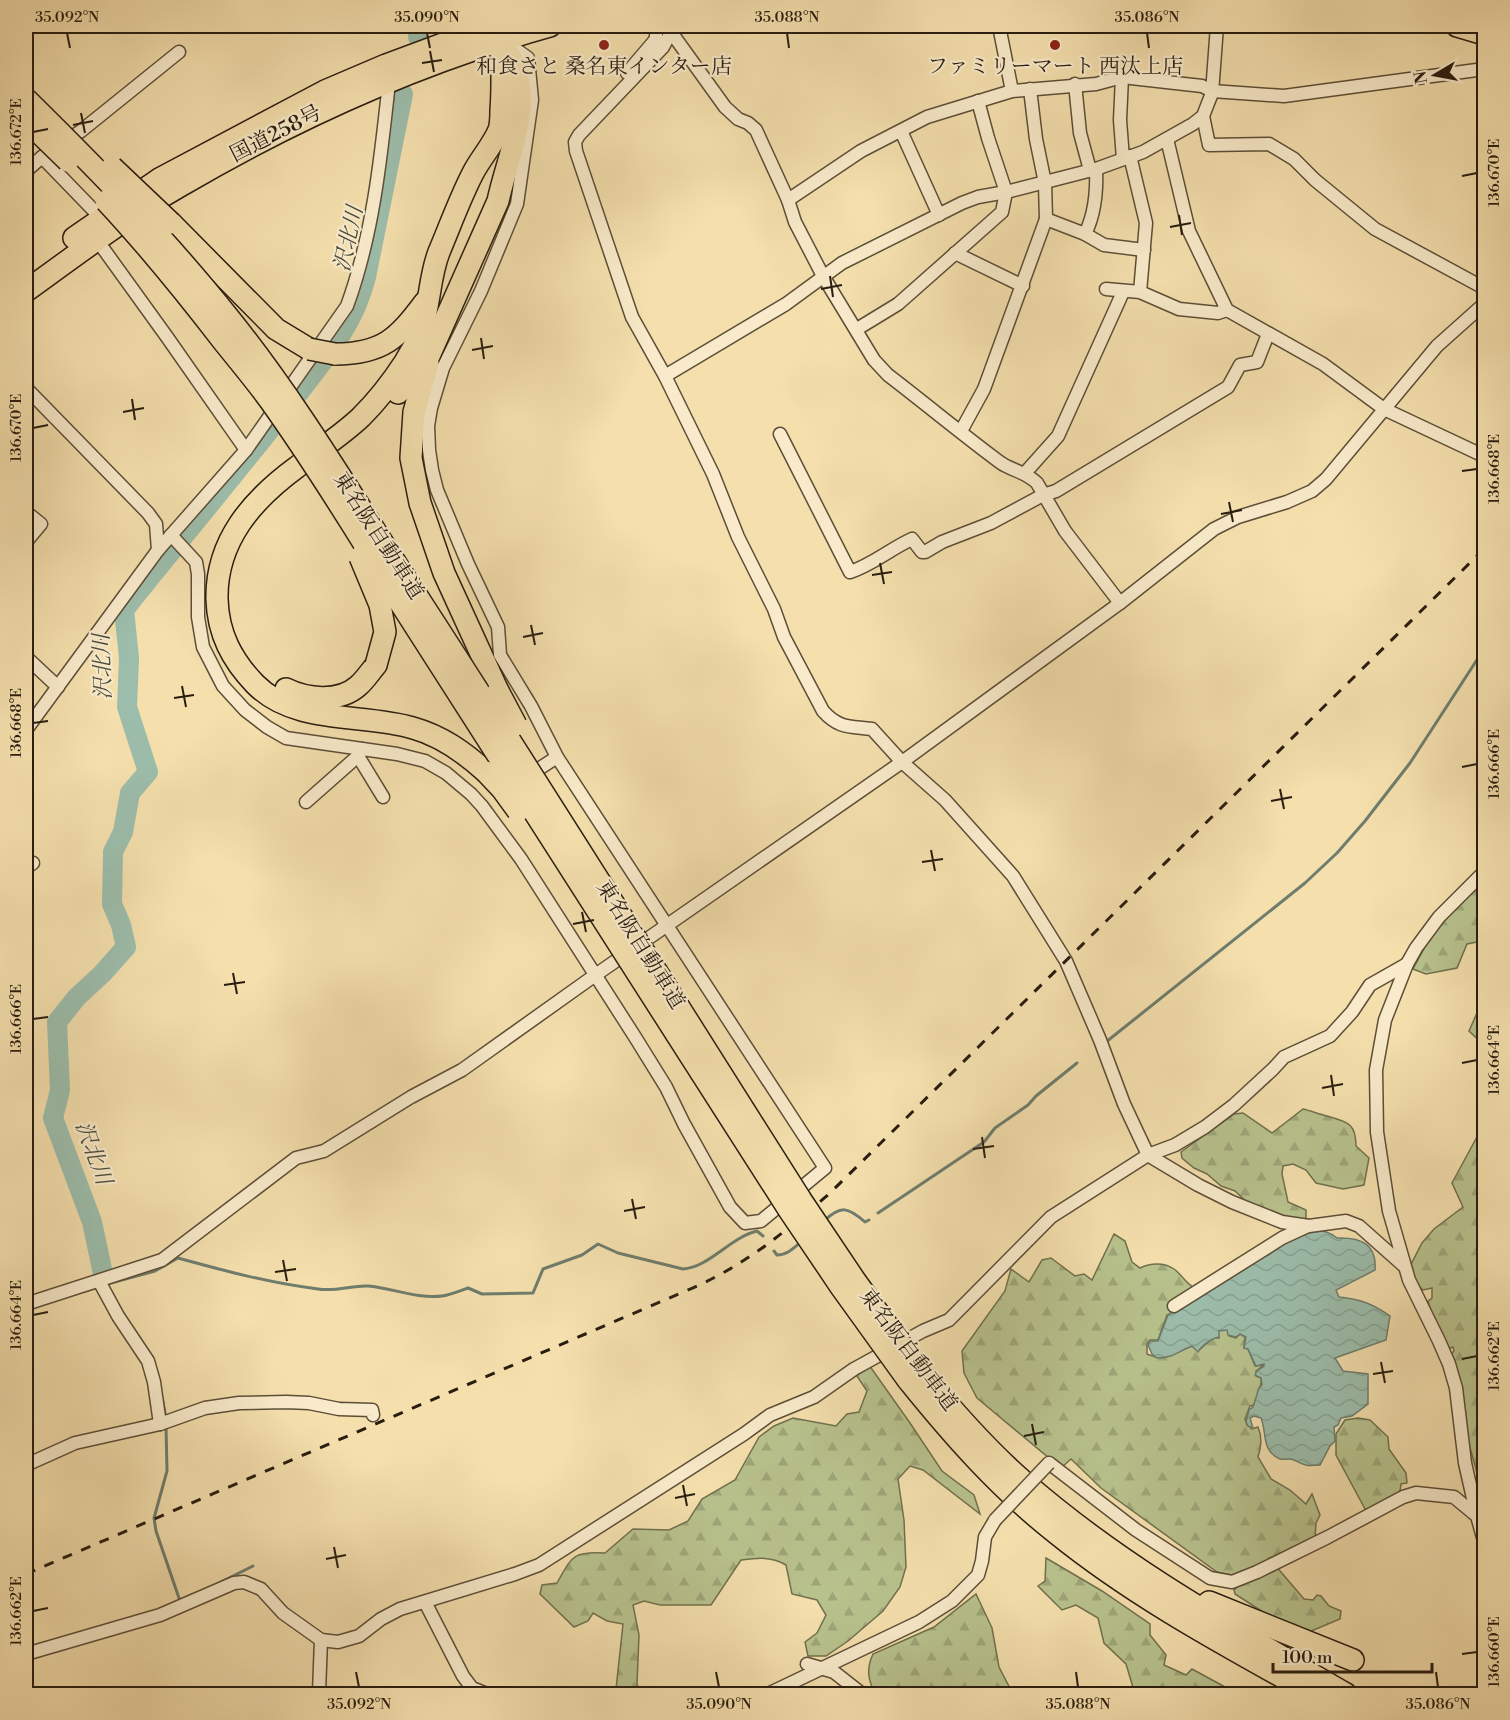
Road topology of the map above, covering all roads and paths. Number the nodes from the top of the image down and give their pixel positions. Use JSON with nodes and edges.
{"nodes":[{"id":1,"x":550,"y":26,"type":"edge"},
{"id":2,"x":656,"y":26,"type":"edge"},
{"id":3,"x":999,"y":26,"type":"edge"},
{"id":4,"x":1217,"y":26,"type":"edge"},
{"id":5,"x":1457,"y":26,"type":"edge"},
{"id":6,"x":670,"y":29,"type":"edge"},
{"id":7,"x":496,"y":32,"type":"edge"},
{"id":8,"x":1485,"y":34,"type":"edge"},
{"id":9,"x":179,"y":52,"type":"dead end"},
{"id":10,"x":1485,"y":69,"type":"edge"},
{"id":11,"x":1122,"y":77,"type":"junction"},
{"id":12,"x":390,"y":82,"type":"junction"},
{"id":13,"x":1075,"y":84,"type":"junction"},
{"id":14,"x":624,"y":87,"type":"junction"},
{"id":15,"x":1030,"y":89,"type":"junction"},
{"id":16,"x":1012,"y":91,"type":"junction"},
{"id":17,"x":1212,"y":91,"type":"junction"},
{"id":18,"x":26,"y":92,"type":"edge"},
{"id":19,"x":26,"y":99,"type":"edge"},
{"id":20,"x":978,"y":101,"type":"junction"},
{"id":21,"x":1203,"y":116,"type":"junction"},
{"id":22,"x":26,"y":120,"type":"edge"},
{"id":23,"x":901,"y":131,"type":"junction"},
{"id":24,"x":1167,"y":139,"type":"junction"},
{"id":25,"x":42,"y":157,"type":"junction"},
{"id":26,"x":1126,"y":158,"type":"junction"},
{"id":27,"x":1093,"y":170,"type":"junction"},
{"id":28,"x":26,"y":171,"type":"edge"},
{"id":29,"x":1045,"y":183,"type":"junction"},
{"id":30,"x":1006,"y":192,"type":"junction"},
{"id":31,"x":788,"y":200,"type":"junction"},
{"id":32,"x":939,"y":215,"type":"junction"},
{"id":33,"x":102,"y":219,"type":"junction"},
{"id":34,"x":1046,"y":219,"type":"junction"},
{"id":35,"x":1085,"y":234,"type":"junction"},
{"id":36,"x":97,"y":240,"type":"junction"},
{"id":37,"x":1144,"y":250,"type":"junction"},
{"id":38,"x":955,"y":253,"type":"junction"},
{"id":39,"x":26,"y":274,"type":"edge"},
{"id":40,"x":824,"y":276,"type":"junction"},
{"id":41,"x":1023,"y":286,"type":"junction"},
{"id":42,"x":1485,"y":288,"type":"edge"},
{"id":43,"x":1106,"y":289,"type":"dead end"},
{"id":44,"x":26,"y":291,"type":"edge"},
{"id":45,"x":1123,"y":292,"type":"junction"},
{"id":46,"x":1140,"y":292,"type":"junction"},
{"id":47,"x":429,"y":297,"type":"junction"},
{"id":48,"x":1485,"y":304,"type":"edge"},
{"id":49,"x":1227,"y":310,"type":"junction"},
{"id":50,"x":857,"y":329,"type":"junction"},
{"id":51,"x":1268,"y":334,"type":"junction"},
{"id":52,"x":429,"y":356,"type":"junction"},
{"id":53,"x":236,"y":357,"type":"junction"},
{"id":54,"x":665,"y":376,"type":"junction"},
{"id":55,"x":26,"y":388,"type":"edge"},
{"id":56,"x":1384,"y":409,"type":"junction"},
{"id":57,"x":961,"y":431,"type":"junction"},
{"id":58,"x":780,"y":434,"type":"dead end"},
{"id":59,"x":246,"y":450,"type":"junction"},
{"id":60,"x":1485,"y":456,"type":"edge"},
{"id":61,"x":1025,"y":473,"type":"junction"},
{"id":62,"x":1043,"y":495,"type":"junction"},
{"id":63,"x":26,"y":512,"type":"edge"},
{"id":64,"x":176,"y":540,"type":"junction"},
{"id":65,"x":26,"y":542,"type":"edge"},
{"id":66,"x":158,"y":550,"type":"junction"},
{"id":67,"x":1120,"y":603,"type":"junction"},
{"id":68,"x":26,"y":657,"type":"edge"},
{"id":69,"x":58,"y":687,"type":"junction"},
{"id":70,"x":26,"y":730,"type":"edge"},
{"id":71,"x":360,"y":753,"type":"junction"},
{"id":72,"x":557,"y":757,"type":"junction"},
{"id":73,"x":902,"y":762,"type":"junction"},
{"id":74,"x":383,"y":797,"type":"dead end"},
{"id":75,"x":306,"y":802,"type":"dead end"},
{"id":76,"x":482,"y":806,"type":"junction"},
{"id":77,"x":1485,"y":872,"type":"edge"},
{"id":78,"x":666,"y":926,"type":"junction"},
{"id":79,"x":644,"y":950,"type":"junction"},
{"id":80,"x":1407,"y":964,"type":"junction"},
{"id":81,"x":594,"y":976,"type":"junction"},
{"id":82,"x":655,"y":998,"type":"junction"},
{"id":83,"x":1148,"y":1155,"type":"junction"},
{"id":84,"x":1309,"y":1226,"type":"junction"},
{"id":85,"x":1404,"y":1266,"type":"junction"},
{"id":86,"x":99,"y":1281,"type":"junction"},
{"id":87,"x":26,"y":1304,"type":"edge"},
{"id":88,"x":1174,"y":1306,"type":"dead end"},
{"id":89,"x":914,"y":1375,"type":"junction"},
{"id":90,"x":373,"y":1416,"type":"dead end"},
{"id":91,"x":160,"y":1425,"type":"junction"},
{"id":92,"x":26,"y":1465,"type":"edge"},
{"id":93,"x":1477,"y":1516,"type":"junction"},
{"id":94,"x":1067,"y":1518,"type":"junction"},
{"id":95,"x":1485,"y":1541,"type":"edge"},
{"id":96,"x":425,"y":1602,"type":"junction"},
{"id":97,"x":321,"y":1640,"type":"junction"},
{"id":98,"x":26,"y":1654,"type":"edge"},
{"id":99,"x":1353,"y":1660,"type":"dead end"},
{"id":100,"x":807,"y":1665,"type":"dead end"},
{"id":101,"x":822,"y":1669,"type":"junction"},
{"id":102,"x":316,"y":1695,"type":"edge"},
{"id":103,"x":487,"y":1695,"type":"edge"},
{"id":104,"x":768,"y":1695,"type":"edge"},
{"id":105,"x":862,"y":1695,"type":"edge"},
{"id":106,"x":1313,"y":1695,"type":"edge"},
{"id":107,"x":1346,"y":1695,"type":"edge"}],
"edges":[{"from":1,"to":7,"type":"highway","name":"国道258号"},
{"from":2,"to":14,"type":"street"},
{"from":3,"to":16,"type":"street"},
{"from":4,"to":17,"type":"street"},
{"from":5,"to":8,"type":"highway"},
{"from":6,"to":14,"type":"street"},
{"from":6,"to":31,"type":"street"},
{"from":7,"to":12,"type":"highway","name":"国道258号"},
{"from":7,"to":33,"type":"highway","name":"国道258号"},
{"from":7,"to":47,"type":"highway"},
{"from":7,"to":52,"type":"highway"},
{"from":7,"to":72,"type":"street"},
{"from":9,"to":25,"type":"street"},
{"from":10,"to":17,"type":"street"},
{"from":11,"to":13,"type":"street"},
{"from":11,"to":17,"type":"street"},
{"from":11,"to":26,"type":"street"},
{"from":12,"to":36,"type":"highway","name":"国道258号"},
{"from":12,"to":59,"type":"street"},
{"from":13,"to":15,"type":"street"},
{"from":13,"to":27,"type":"street"},
{"from":14,"to":54,"type":"street"},
{"from":15,"to":16,"type":"street"},
{"from":15,"to":29,"type":"street"},
{"from":16,"to":20,"type":"street"},
{"from":17,"to":21,"type":"street"},
{"from":18,"to":47,"type":"highway","bridge":true},
{"from":19,"to":79,"type":"highway","name":"東名阪自動車道","bridge":true},
{"from":20,"to":23,"type":"street"},
{"from":20,"to":30,"type":"street"},
{"from":21,"to":24,"type":"street"},
{"from":21,"to":42,"type":"street"},
{"from":22,"to":53,"type":"highway","name":"東名阪自動車道","bridge":true},
{"from":23,"to":31,"type":"street"},
{"from":23,"to":32,"type":"street"},
{"from":24,"to":26,"type":"street"},
{"from":24,"to":49,"type":"street"},
{"from":25,"to":28,"type":"street"},
{"from":25,"to":33,"type":"street"},
{"from":26,"to":27,"type":"street"},
{"from":26,"to":37,"type":"street"},
{"from":27,"to":29,"type":"street"},
{"from":27,"to":35,"type":"street"},
{"from":29,"to":30,"type":"street"},
{"from":29,"to":34,"type":"street"},
{"from":30,"to":32,"type":"street"},
{"from":30,"to":38,"type":"street"},
{"from":31,"to":40,"type":"street"},
{"from":32,"to":40,"type":"street"},
{"from":33,"to":39,"type":"highway","name":"国道258号"},
{"from":34,"to":35,"type":"street"},
{"from":34,"to":41,"type":"street"},
{"from":35,"to":37,"type":"street"},
{"from":36,"to":44,"type":"highway","name":"国道258号"},
{"from":36,"to":59,"type":"street"},
{"from":37,"to":46,"type":"street"},
{"from":38,"to":41,"type":"street"},
{"from":38,"to":50,"type":"street"},
{"from":40,"to":50,"type":"street"},
{"from":40,"to":54,"type":"street"},
{"from":41,"to":57,"type":"street"},
{"from":43,"to":45,"type":"street"},
{"from":45,"to":46,"type":"street"},
{"from":45,"to":61,"type":"street"},
{"from":46,"to":49,"type":"street"},
{"from":47,"to":82,"type":"highway","bridge":true},
{"from":48,"to":56,"type":"street"},
{"from":49,"to":51,"type":"street"},
{"from":50,"to":57,"type":"street"},
{"from":51,"to":56,"type":"street"},
{"from":51,"to":62,"type":"street"},
{"from":52,"to":53,"type":"highway","bridge":true},
{"from":52,"to":79,"type":"highway","bridge":true},
{"from":53,"to":82,"type":"highway","name":"東名阪自動車道","bridge":true},
{"from":54,"to":73,"type":"street"},
{"from":55,"to":66,"type":"street"},
{"from":56,"to":60,"type":"street"},
{"from":56,"to":67,"type":"street"},
{"from":57,"to":61,"type":"street"},
{"from":58,"to":62,"type":"street"},
{"from":59,"to":64,"type":"street"},
{"from":61,"to":62,"type":"street"},
{"from":62,"to":67,"type":"street"},
{"from":63,"to":65,"type":"street"},
{"from":64,"to":66,"type":"street"},
{"from":64,"to":71,"type":"street"},
{"from":66,"to":69,"type":"street"},
{"from":67,"to":73,"type":"street"},
{"from":68,"to":69,"type":"street"},
{"from":69,"to":70,"type":"street"},
{"from":71,"to":74,"type":"street"},
{"from":71,"to":75,"type":"street"},
{"from":71,"to":76,"type":"street"},
{"from":72,"to":76,"type":"street"},
{"from":72,"to":78,"type":"street"},
{"from":73,"to":78,"type":"street"},
{"from":73,"to":83,"type":"street"},
{"from":76,"to":81,"type":"street"},
{"from":77,"to":80,"type":"street"},
{"from":78,"to":81,"type":"street"},
{"from":78,"to":81,"type":"street"},
{"from":79,"to":89,"type":"highway","name":"東名阪自動車道","bridge":true},
{"from":80,"to":83,"type":"street"},
{"from":80,"to":85,"type":"street"},
{"from":81,"to":86,"type":"street"},
{"from":82,"to":89,"type":"highway","name":"東名阪自動車道","bridge":true},
{"from":83,"to":84,"type":"street"},
{"from":83,"to":96,"type":"street"},
{"from":84,"to":85,"type":"street"},
{"from":84,"to":88,"type":"street"},
{"from":85,"to":93,"type":"street"},
{"from":86,"to":87,"type":"street"},
{"from":86,"to":91,"type":"street"},
{"from":89,"to":94,"type":"highway","name":"東名阪自動車道"},
{"from":89,"to":106,"type":"highway","name":"東名阪自動車道"},
{"from":90,"to":91,"type":"street"},
{"from":91,"to":92,"type":"street"},
{"from":93,"to":95,"type":"street"},
{"from":93,"to":101,"type":"street","bridge":true},
{"from":94,"to":99,"type":"highway"},
{"from":94,"to":107,"type":"highway","name":"東名阪自動車道"},
{"from":96,"to":97,"type":"street"},
{"from":96,"to":103,"type":"street"},
{"from":97,"to":98,"type":"street"},
{"from":97,"to":102,"type":"street"},
{"from":100,"to":101,"type":"street"},
{"from":101,"to":104,"type":"street"},
{"from":101,"to":105,"type":"street"}]}
